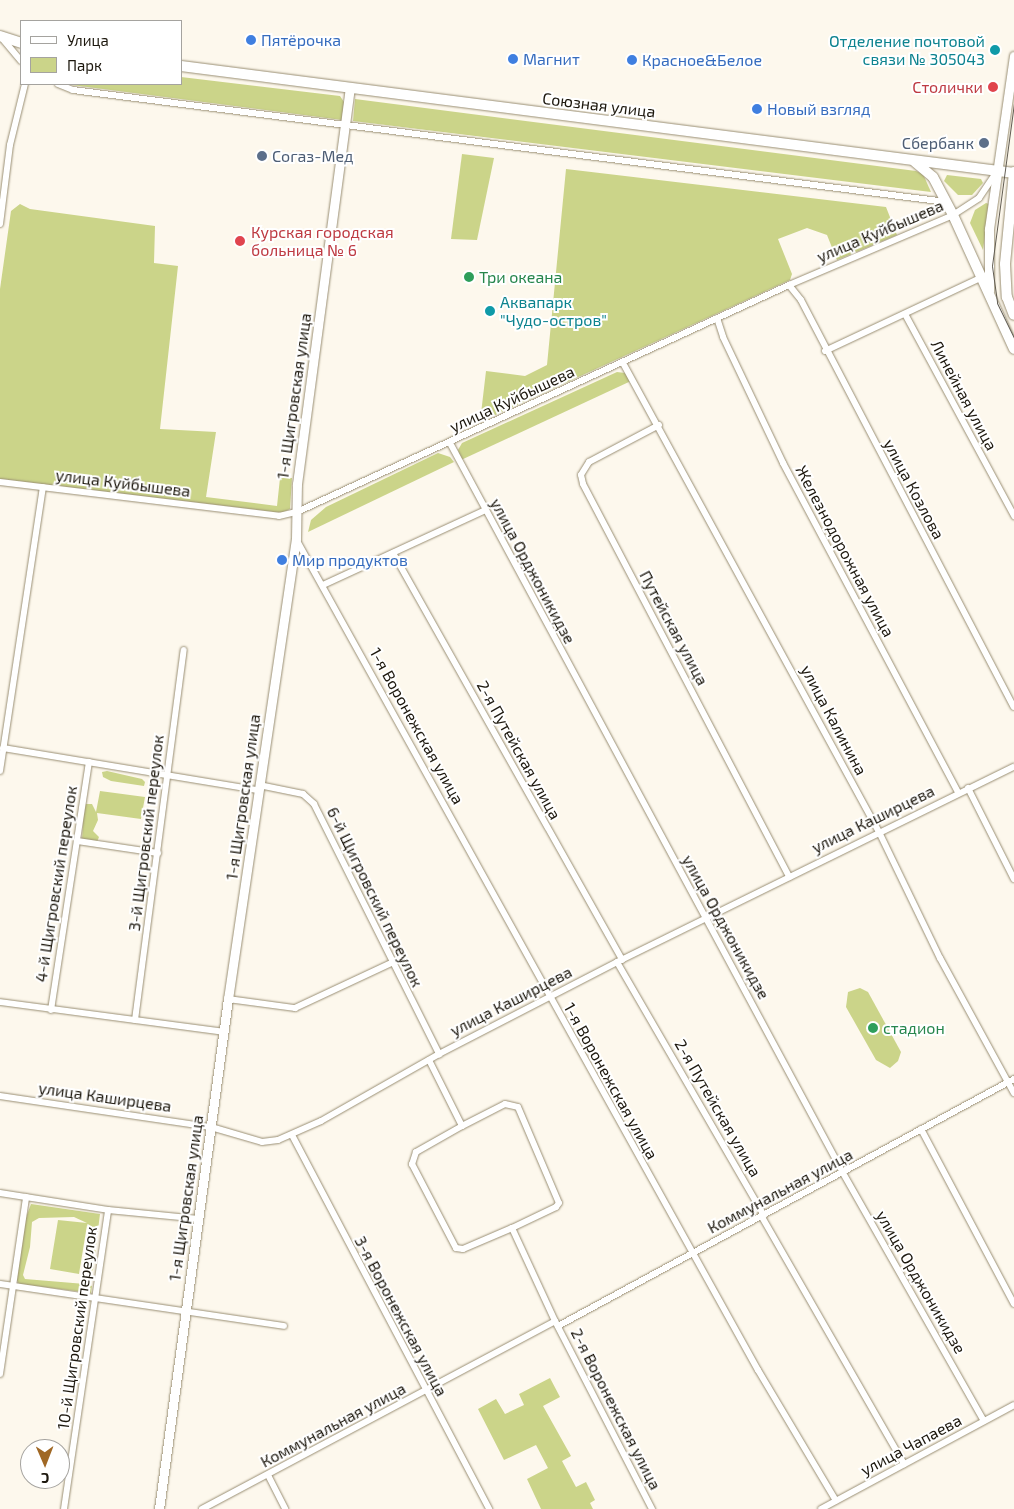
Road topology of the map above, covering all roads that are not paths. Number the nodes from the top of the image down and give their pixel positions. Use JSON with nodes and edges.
{"nodes":[{"id":1,"x":0,"y":36,"type":"edge"},
{"id":2,"x":20,"y":43,"type":"edge"},
{"id":3,"x":1014,"y":56,"type":"edge"},
{"id":4,"x":20,"y":60,"type":"edge"},
{"id":5,"x":182,"y":66,"type":"edge"},
{"id":6,"x":25,"y":85,"type":"edge"},
{"id":7,"x":60,"y":85,"type":"edge"},
{"id":8,"x":350,"y":89,"type":"junction"},
{"id":9,"x":346,"y":126,"type":"junction"},
{"id":10,"x":912,"y":160,"type":"junction"},
{"id":11,"x":997,"y":171,"type":"junction"},
{"id":12,"x":1014,"y":172,"type":"edge"},
{"id":13,"x":1012,"y":199,"type":"edge"},
{"id":14,"x":946,"y":202,"type":"junction"},
{"id":15,"x":953,"y":215,"type":"junction"},
{"id":16,"x":0,"y":224,"type":"edge"},
{"id":17,"x":980,"y":278,"type":"junction"},
{"id":18,"x":789,"y":285,"type":"junction"},
{"id":19,"x":991,"y":305,"type":"junction"},
{"id":20,"x":905,"y":314,"type":"junction"},
{"id":21,"x":1014,"y":314,"type":"edge"},
{"id":22,"x":717,"y":318,"type":"junction"},
{"id":23,"x":1014,"y":349,"type":"edge"},
{"id":24,"x":825,"y":352,"type":"junction"},
{"id":25,"x":623,"y":363,"type":"junction"},
{"id":26,"x":659,"y":425,"type":"junction"},
{"id":27,"x":450,"y":443,"type":"junction"},
{"id":28,"x":0,"y":482,"type":"edge"},
{"id":29,"x":43,"y":488,"type":"junction"},
{"id":30,"x":485,"y":510,"type":"junction"},
{"id":31,"x":298,"y":512,"type":"junction"},
{"id":32,"x":1014,"y":516,"type":"edge"},
{"id":33,"x":296,"y":539,"type":"junction"},
{"id":34,"x":393,"y":553,"type":"junction"},
{"id":35,"x":323,"y":585,"type":"junction"},
{"id":36,"x":184,"y":650,"type":"dead end"},
{"id":37,"x":1014,"y":708,"type":"edge"},
{"id":38,"x":3,"y":748,"type":"junction"},
{"id":39,"x":88,"y":762,"type":"junction"},
{"id":40,"x":1014,"y":767,"type":"edge"},
{"id":41,"x":0,"y":771,"type":"edge"},
{"id":42,"x":167,"y":776,"type":"junction"},
{"id":43,"x":259,"y":788,"type":"junction"},
{"id":44,"x":968,"y":788,"type":"junction"},
{"id":45,"x":958,"y":792,"type":"junction"},
{"id":46,"x":879,"y":832,"type":"junction"},
{"id":47,"x":77,"y":841,"type":"junction"},
{"id":48,"x":158,"y":853,"type":"junction"},
{"id":49,"x":789,"y":876,"type":"junction"},
{"id":50,"x":1014,"y":879,"type":"edge"},
{"id":51,"x":706,"y":918,"type":"junction"},
{"id":52,"x":620,"y":961,"type":"junction"},
{"id":53,"x":393,"y":962,"type":"junction"},
{"id":54,"x":548,"y":997,"type":"junction"},
{"id":55,"x":228,"y":998,"type":"junction"},
{"id":56,"x":0,"y":1002,"type":"edge"},
{"id":57,"x":51,"y":1010,"type":"junction"},
{"id":58,"x":135,"y":1020,"type":"junction"},
{"id":59,"x":224,"y":1032,"type":"junction"},
{"id":60,"x":439,"y":1054,"type":"junction"},
{"id":61,"x":429,"y":1060,"type":"junction"},
{"id":62,"x":1011,"y":1080,"type":"edge"},
{"id":63,"x":1014,"y":1093,"type":"edge"},
{"id":64,"x":0,"y":1096,"type":"edge"},
{"id":65,"x":462,"y":1126,"type":"junction"},
{"id":66,"x":211,"y":1127,"type":"junction"},
{"id":67,"x":921,"y":1129,"type":"junction"},
{"id":68,"x":292,"y":1135,"type":"junction"},
{"id":69,"x":843,"y":1172,"type":"junction"},
{"id":70,"x":0,"y":1193,"type":"edge"},
{"id":71,"x":26,"y":1197,"type":"junction"},
{"id":72,"x":108,"y":1210,"type":"junction"},
{"id":73,"x":763,"y":1217,"type":"junction"},
{"id":74,"x":199,"y":1219,"type":"junction"},
{"id":75,"x":512,"y":1228,"type":"junction"},
{"id":76,"x":692,"y":1253,"type":"junction"},
{"id":77,"x":0,"y":1284,"type":"edge"},
{"id":78,"x":13,"y":1286,"type":"junction"},
{"id":79,"x":95,"y":1298,"type":"junction"},
{"id":80,"x":1014,"y":1304,"type":"edge"},
{"id":81,"x":186,"y":1310,"type":"junction"},
{"id":82,"x":556,"y":1324,"type":"junction"},
{"id":83,"x":284,"y":1326,"type":"dead end"},
{"id":84,"x":0,"y":1374,"type":"edge"},
{"id":85,"x":425,"y":1392,"type":"junction"},
{"id":86,"x":1014,"y":1405,"type":"edge"},
{"id":87,"x":984,"y":1421,"type":"junction"},
{"id":88,"x":904,"y":1464,"type":"junction"},
{"id":89,"x":268,"y":1475,"type":"junction"},
{"id":90,"x":836,"y":1501,"type":"junction"},
{"id":91,"x":64,"y":1509,"type":"edge"},
{"id":92,"x":159,"y":1509,"type":"edge"},
{"id":93,"x":202,"y":1509,"type":"edge"},
{"id":94,"x":285,"y":1509,"type":"edge"},
{"id":95,"x":489,"y":1509,"type":"edge"},
{"id":96,"x":652,"y":1509,"type":"edge"},
{"id":97,"x":822,"y":1509,"type":"edge"}],
"edges":[{"from":1,"to":2,"type":"main road"},
{"from":1,"to":4,"type":"street"},
{"from":3,"to":11,"type":"street"},
{"from":5,"to":8,"type":"main road","name":"Союзная улица"},
{"from":6,"to":16,"type":"street"},
{"from":7,"to":9,"type":"street"},
{"from":8,"to":9,"type":"street","name":"1-я Щигровская улица"},
{"from":8,"to":10,"type":"main road","name":"Союзная улица"},
{"from":9,"to":14,"type":"street"},
{"from":9,"to":31,"type":"street","name":"1-я Щигровская улица"},
{"from":10,"to":11,"type":"main road","name":"Союзная улица"},
{"from":10,"to":14,"type":"main road"},
{"from":11,"to":12,"type":"main road","name":"Союзная улица"},
{"from":11,"to":15,"type":"street","name":"улица Куйбышева"},
{"from":11,"to":19,"type":"street"},
{"from":12,"to":13,"type":"main road"},
{"from":13,"to":21,"type":"main road"},
{"from":14,"to":15,"type":"main road"},
{"from":15,"to":17,"type":"main road"},
{"from":15,"to":18,"type":"street","name":"улица Куйбышева"},
{"from":17,"to":19,"type":"main road"},
{"from":17,"to":20,"type":"street"},
{"from":18,"to":22,"type":"street","name":"улица Куйбышева"},
{"from":18,"to":24,"type":"street","name":"улица Козлова"},
{"from":19,"to":23,"type":"main road"},
{"from":20,"to":24,"type":"street"},
{"from":20,"to":32,"type":"street","name":"Линейная улица"},
{"from":22,"to":25,"type":"street","name":"улица Куйбышева"},
{"from":22,"to":45,"type":"street","name":"Железнодорожная улица"},
{"from":24,"to":37,"type":"street","name":"улица Козлова"},
{"from":25,"to":26,"type":"street","name":"улица Калинина"},
{"from":25,"to":27,"type":"street","name":"улица Куйбышева"},
{"from":26,"to":46,"type":"street","name":"улица Калинина"},
{"from":26,"to":49,"type":"street","name":"Путейская улица"},
{"from":27,"to":30,"type":"street","name":"улица Орджоникидзе"},
{"from":27,"to":31,"type":"street","name":"улица Куйбышева"},
{"from":28,"to":29,"type":"street","name":"улица Куйбышева"},
{"from":29,"to":31,"type":"street","name":"улица Куйбышева"},
{"from":29,"to":38,"type":"street"},
{"from":30,"to":34,"type":"street"},
{"from":30,"to":51,"type":"street","name":"улица Орджоникидзе"},
{"from":31,"to":33,"type":"street","name":"1-я Щигровская улица"},
{"from":33,"to":35,"type":"street","name":"1-я Воронежская улица"},
{"from":33,"to":43,"type":"street","name":"1-я Щигровская улица"},
{"from":34,"to":35,"type":"street"},
{"from":34,"to":52,"type":"street","name":"2-я Путейская улица"},
{"from":35,"to":54,"type":"street","name":"1-я Воронежская улица"},
{"from":36,"to":42,"type":"street","name":"3-й Щигровский переулок"},
{"from":38,"to":39,"type":"street","name":"6-й Щигровский переулок"},
{"from":38,"to":41,"type":"street"},
{"from":39,"to":42,"type":"street","name":"6-й Щигровский переулок"},
{"from":39,"to":47,"type":"street","name":"4-й Щигровский переулок"},
{"from":40,"to":44,"type":"street","name":"улица Каширцева"},
{"from":42,"to":43,"type":"street","name":"6-й Щигровский переулок"},
{"from":42,"to":48,"type":"street","name":"3-й Щигровский переулок"},
{"from":43,"to":53,"type":"street","name":"6-й Щигровский переулок"},
{"from":43,"to":55,"type":"street","name":"1-я Щигровская улица"},
{"from":44,"to":45,"type":"street","name":"улица Каширцева"},
{"from":44,"to":50,"type":"street"},
{"from":45,"to":46,"type":"street","name":"улица Каширцева"},
{"from":46,"to":49,"type":"street","name":"улица Каширцева"},
{"from":46,"to":62,"type":"street","name":"улица Калинина"},
{"from":47,"to":48,"type":"street"},
{"from":47,"to":57,"type":"street","name":"4-й Щигровский переулок"},
{"from":48,"to":58,"type":"street","name":"3-й Щигровский переулок"},
{"from":49,"to":51,"type":"street","name":"улица Каширцева"},
{"from":51,"to":52,"type":"street","name":"улица Каширцева"},
{"from":51,"to":69,"type":"street","name":"улица Орджоникидзе"},
{"from":52,"to":54,"type":"street","name":"улица Каширцева"},
{"from":52,"to":73,"type":"street","name":"2-я Путейская улица"},
{"from":53,"to":55,"type":"street"},
{"from":53,"to":60,"type":"street","name":"6-й Щигровский переулок"},
{"from":54,"to":60,"type":"street","name":"улица Каширцева"},
{"from":54,"to":76,"type":"street","name":"1-я Воронежская улица"},
{"from":55,"to":59,"type":"street","name":"1-я Щигровская улица"},
{"from":56,"to":57,"type":"street"},
{"from":57,"to":58,"type":"street"},
{"from":58,"to":59,"type":"street"},
{"from":59,"to":66,"type":"street","name":"1-я Щигровская улица"},
{"from":60,"to":61,"type":"street","name":"улица Каширцева"},
{"from":61,"to":65,"type":"street"},
{"from":61,"to":68,"type":"street","name":"улица Каширцева"},
{"from":62,"to":63,"type":"street","name":"улица Калинина"},
{"from":62,"to":67,"type":"street","name":"Коммунальная улица"},
{"from":64,"to":66,"type":"street","name":"улица Каширцева"},
{"from":65,"to":75,"type":"street"},
{"from":65,"to":75,"type":"street"},
{"from":66,"to":68,"type":"street","name":"улица Каширцева"},
{"from":66,"to":74,"type":"street","name":"1-я Щигровская улица"},
{"from":67,"to":69,"type":"street","name":"Коммунальная улица"},
{"from":67,"to":80,"type":"street"},
{"from":68,"to":85,"type":"street","name":"3-я Воронежская улица"},
{"from":69,"to":73,"type":"street","name":"Коммунальная улица"},
{"from":69,"to":87,"type":"street","name":"улица Орджоникидзе"},
{"from":70,"to":71,"type":"street"},
{"from":71,"to":72,"type":"street"},
{"from":71,"to":78,"type":"street"},
{"from":72,"to":74,"type":"street"},
{"from":72,"to":79,"type":"street","name":"10-й Щигровский переулок"},
{"from":73,"to":76,"type":"street","name":"Коммунальная улица"},
{"from":73,"to":88,"type":"street","name":"2-я Путейская улица"},
{"from":74,"to":81,"type":"street","name":"1-я Щигровская улица"},
{"from":75,"to":82,"type":"street","name":"2-я Воронежская улица"},
{"from":76,"to":82,"type":"street","name":"Коммунальная улица"},
{"from":76,"to":90,"type":"street","name":"1-я Воронежская улица"},
{"from":77,"to":78,"type":"street"},
{"from":78,"to":79,"type":"street"},
{"from":78,"to":84,"type":"street"},
{"from":79,"to":81,"type":"street"},
{"from":79,"to":91,"type":"street","name":"10-й Щигровский переулок"},
{"from":81,"to":83,"type":"street"},
{"from":81,"to":92,"type":"street","name":"1-я Щигровская улица"},
{"from":82,"to":85,"type":"street","name":"Коммунальная улица"},
{"from":82,"to":96,"type":"street","name":"2-я Воронежская улица"},
{"from":85,"to":89,"type":"street","name":"Коммунальная улица"},
{"from":85,"to":95,"type":"street","name":"3-я Воронежская улица"},
{"from":86,"to":87,"type":"street","name":"улица Чапаева"},
{"from":87,"to":88,"type":"street","name":"улица Чапаева"},
{"from":88,"to":90,"type":"street","name":"улица Чапаева"},
{"from":89,"to":93,"type":"street","name":"Коммунальная улица"},
{"from":89,"to":94,"type":"street"},
{"from":90,"to":97,"type":"street","name":"улица Чапаева"}]}
